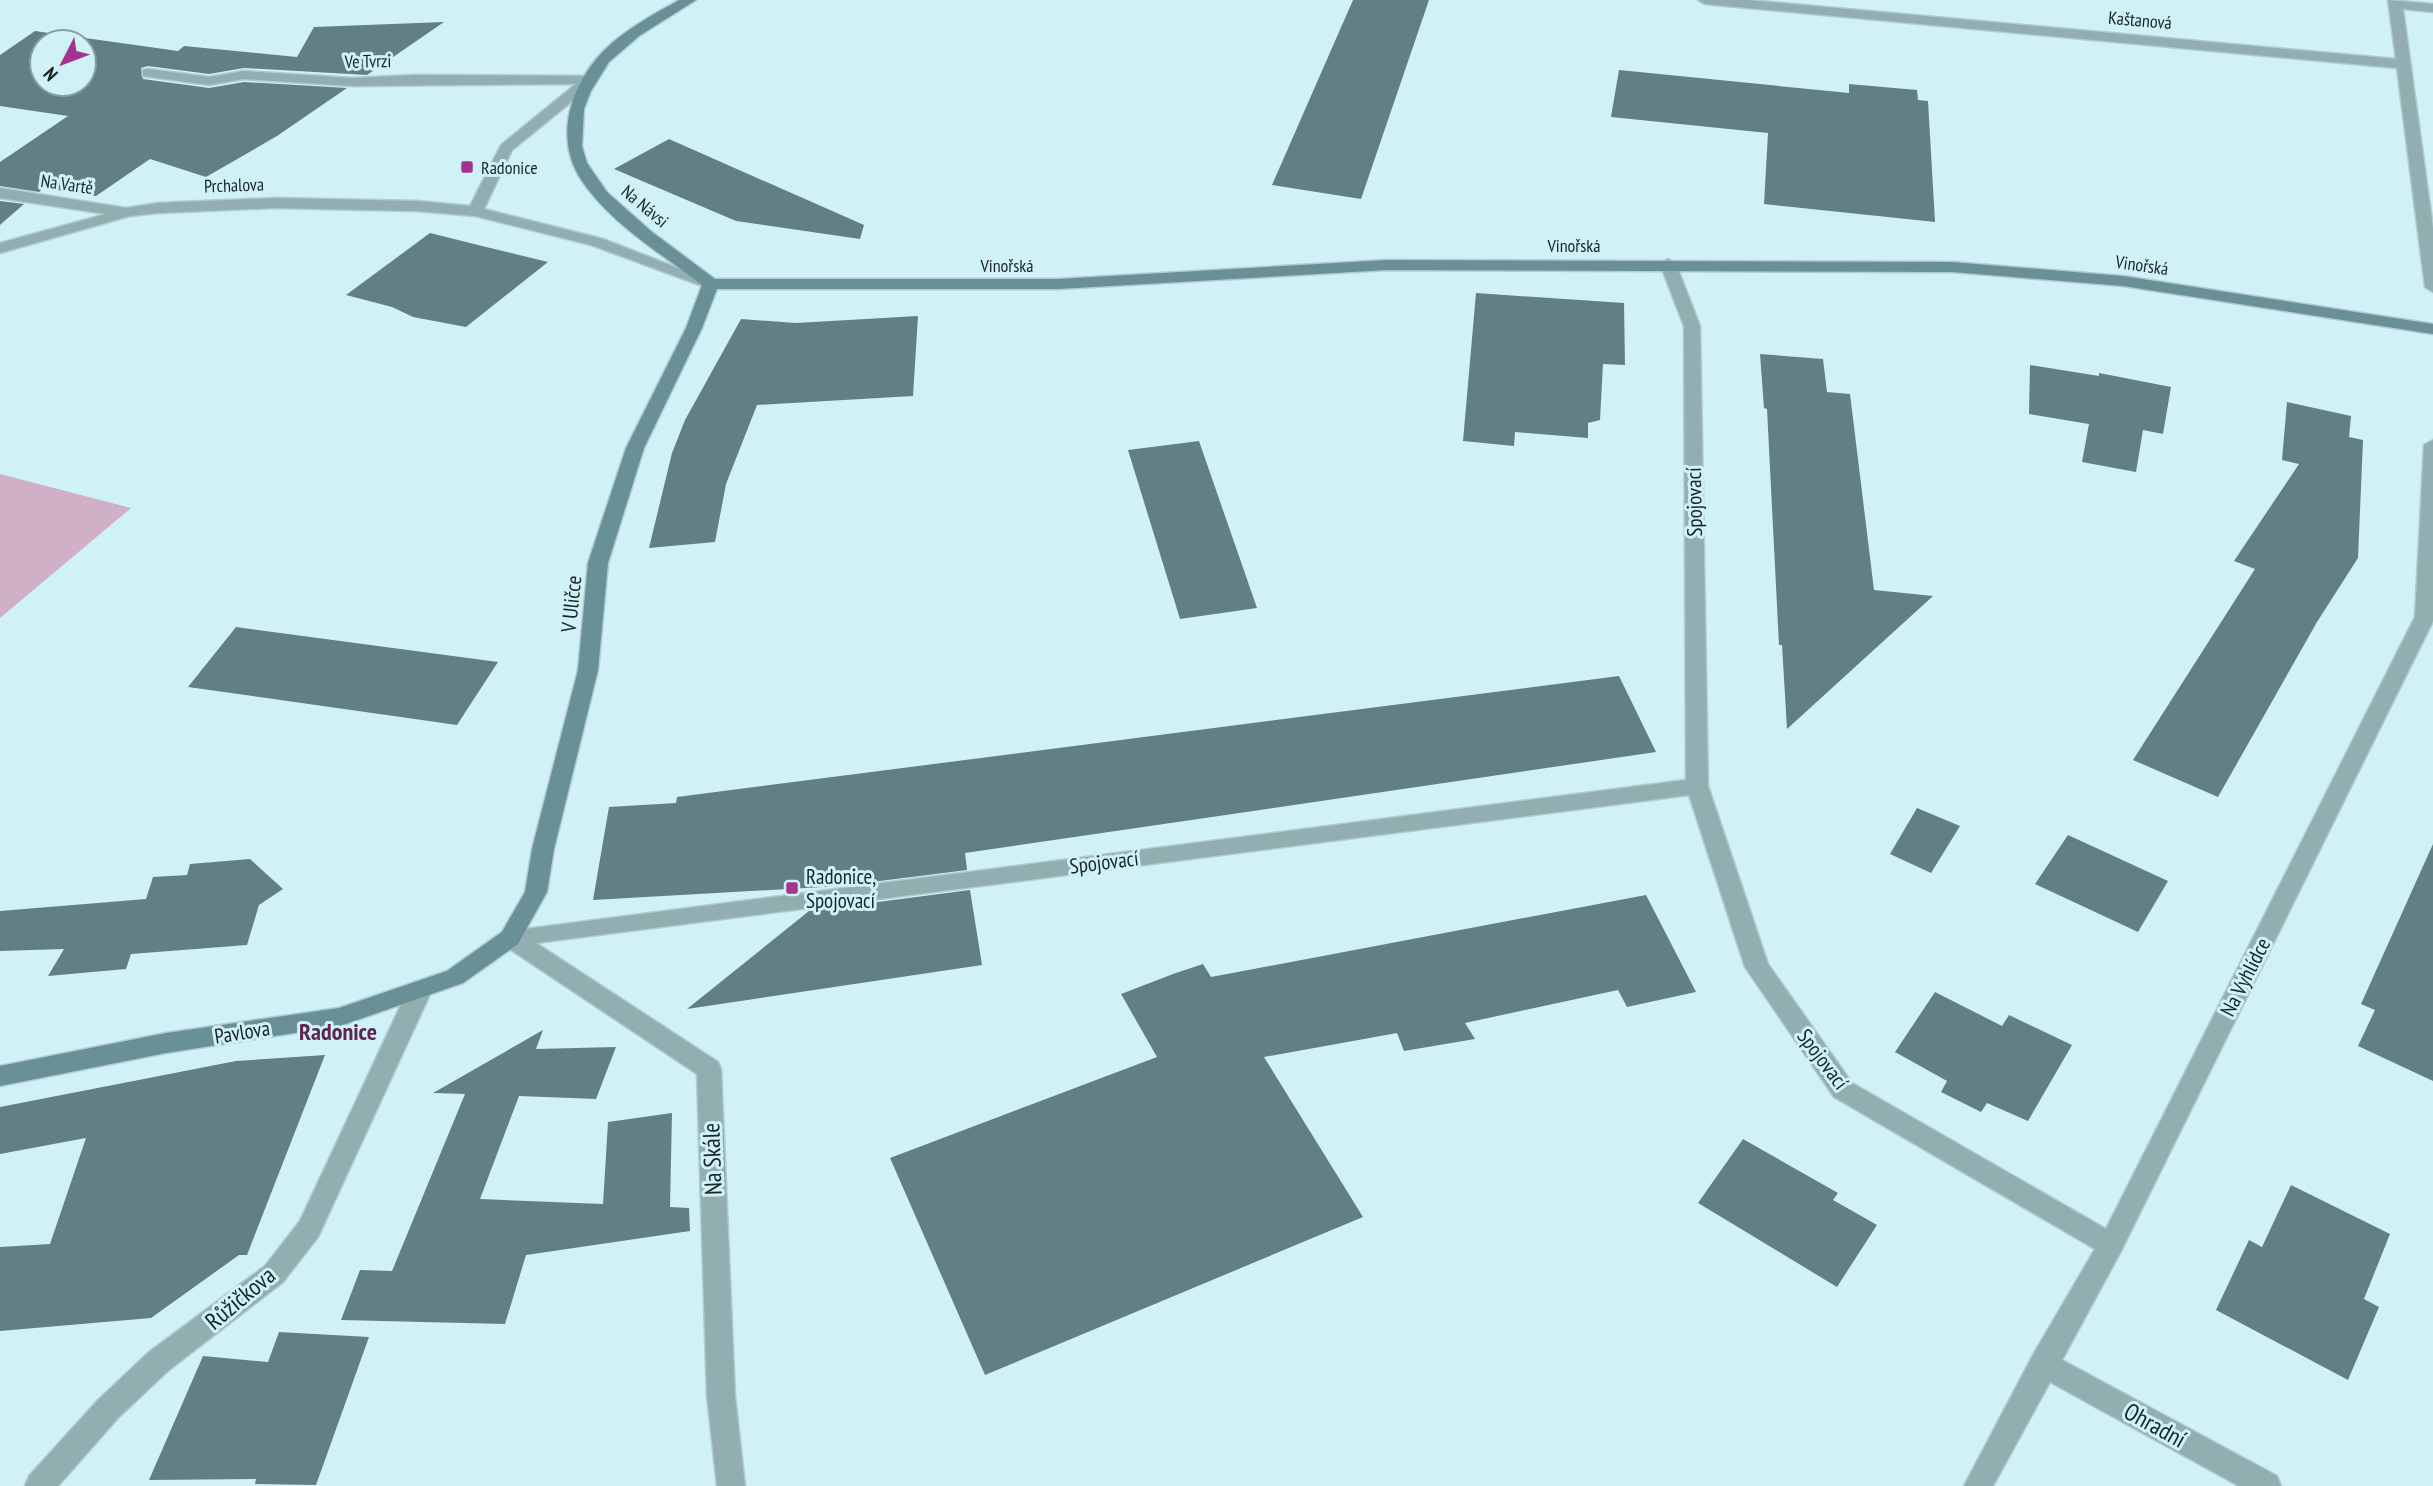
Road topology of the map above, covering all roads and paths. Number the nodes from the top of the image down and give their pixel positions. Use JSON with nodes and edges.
{"nodes":[{"id":1,"x":689,"y":0,"type":"edge"},
{"id":2,"x":1705,"y":0,"type":"edge"},
{"id":3,"x":2396,"y":2,"type":"edge"},
{"id":4,"x":2433,"y":8,"type":"edge"},
{"id":5,"x":2404,"y":64,"type":"junction"},
{"id":6,"x":148,"y":73,"type":"dead end"},
{"id":7,"x":591,"y":79,"type":"junction"},
{"id":8,"x":0,"y":193,"type":"edge"},
{"id":9,"x":475,"y":211,"type":"junction"},
{"id":10,"x":129,"y":212,"type":"junction"},
{"id":11,"x":0,"y":248,"type":"edge"},
{"id":12,"x":1668,"y":264,"type":"junction"},
{"id":13,"x":711,"y":284,"type":"junction"},
{"id":14,"x":2433,"y":287,"type":"edge"},
{"id":15,"x":2433,"y":329,"type":"edge"},
{"id":16,"x":2433,"y":445,"type":"edge"},
{"id":17,"x":1697,"y":786,"type":"junction"},
{"id":18,"x":510,"y":938,"type":"junction"},
{"id":19,"x":419,"y":992,"type":"junction"},
{"id":20,"x":0,"y":1076,"type":"edge"},
{"id":21,"x":2111,"y":1245,"type":"junction"},
{"id":22,"x":2043,"y":1364,"type":"junction"},
{"id":23,"x":39,"y":1486,"type":"edge"},
{"id":24,"x":731,"y":1486,"type":"edge"},
{"id":25,"x":1978,"y":1486,"type":"edge"},
{"id":26,"x":2267,"y":1486,"type":"edge"}],
"edges":[{"from":1,"to":7,"type":"street","name":"Na Návsi"},
{"from":2,"to":5,"type":"street","name":"Kaštanová"},
{"from":3,"to":4,"type":"street"},
{"from":3,"to":5,"type":"street"},
{"from":5,"to":14,"type":"street"},
{"from":6,"to":7,"type":"street","name":"Ve Tvrzi"},
{"from":7,"to":9,"type":"street"},
{"from":7,"to":13,"type":"street","name":"Na Návsi"},
{"from":8,"to":10,"type":"street","name":"Na Vartě"},
{"from":9,"to":10,"type":"street","name":"Prchalova"},
{"from":9,"to":13,"type":"street","name":"Na Návsi"},
{"from":10,"to":11,"type":"street","name":"Prchalova"},
{"from":12,"to":13,"type":"street","name":"Vinořská"},
{"from":12,"to":15,"type":"street","name":"Vinořská"},
{"from":12,"to":17,"type":"street","name":"Spojovací"},
{"from":13,"to":18,"type":"street","name":"V Uličce"},
{"from":16,"to":21,"type":"street","name":"Na Vyhlídce"},
{"from":17,"to":18,"type":"street","name":"Spojovací"},
{"from":17,"to":21,"type":"street","name":"Spojovací"},
{"from":18,"to":19,"type":"street","name":"Pavlova"},
{"from":18,"to":24,"type":"street","name":"Na Skále"},
{"from":19,"to":20,"type":"street","name":"Pavlova"},
{"from":19,"to":23,"type":"street","name":"Růžičkova"},
{"from":21,"to":22,"type":"street","name":"Na Vyhlídce"},
{"from":22,"to":25,"type":"street","name":"Na Vyhlídce"},
{"from":22,"to":26,"type":"street","name":"Ohradní"}]}
